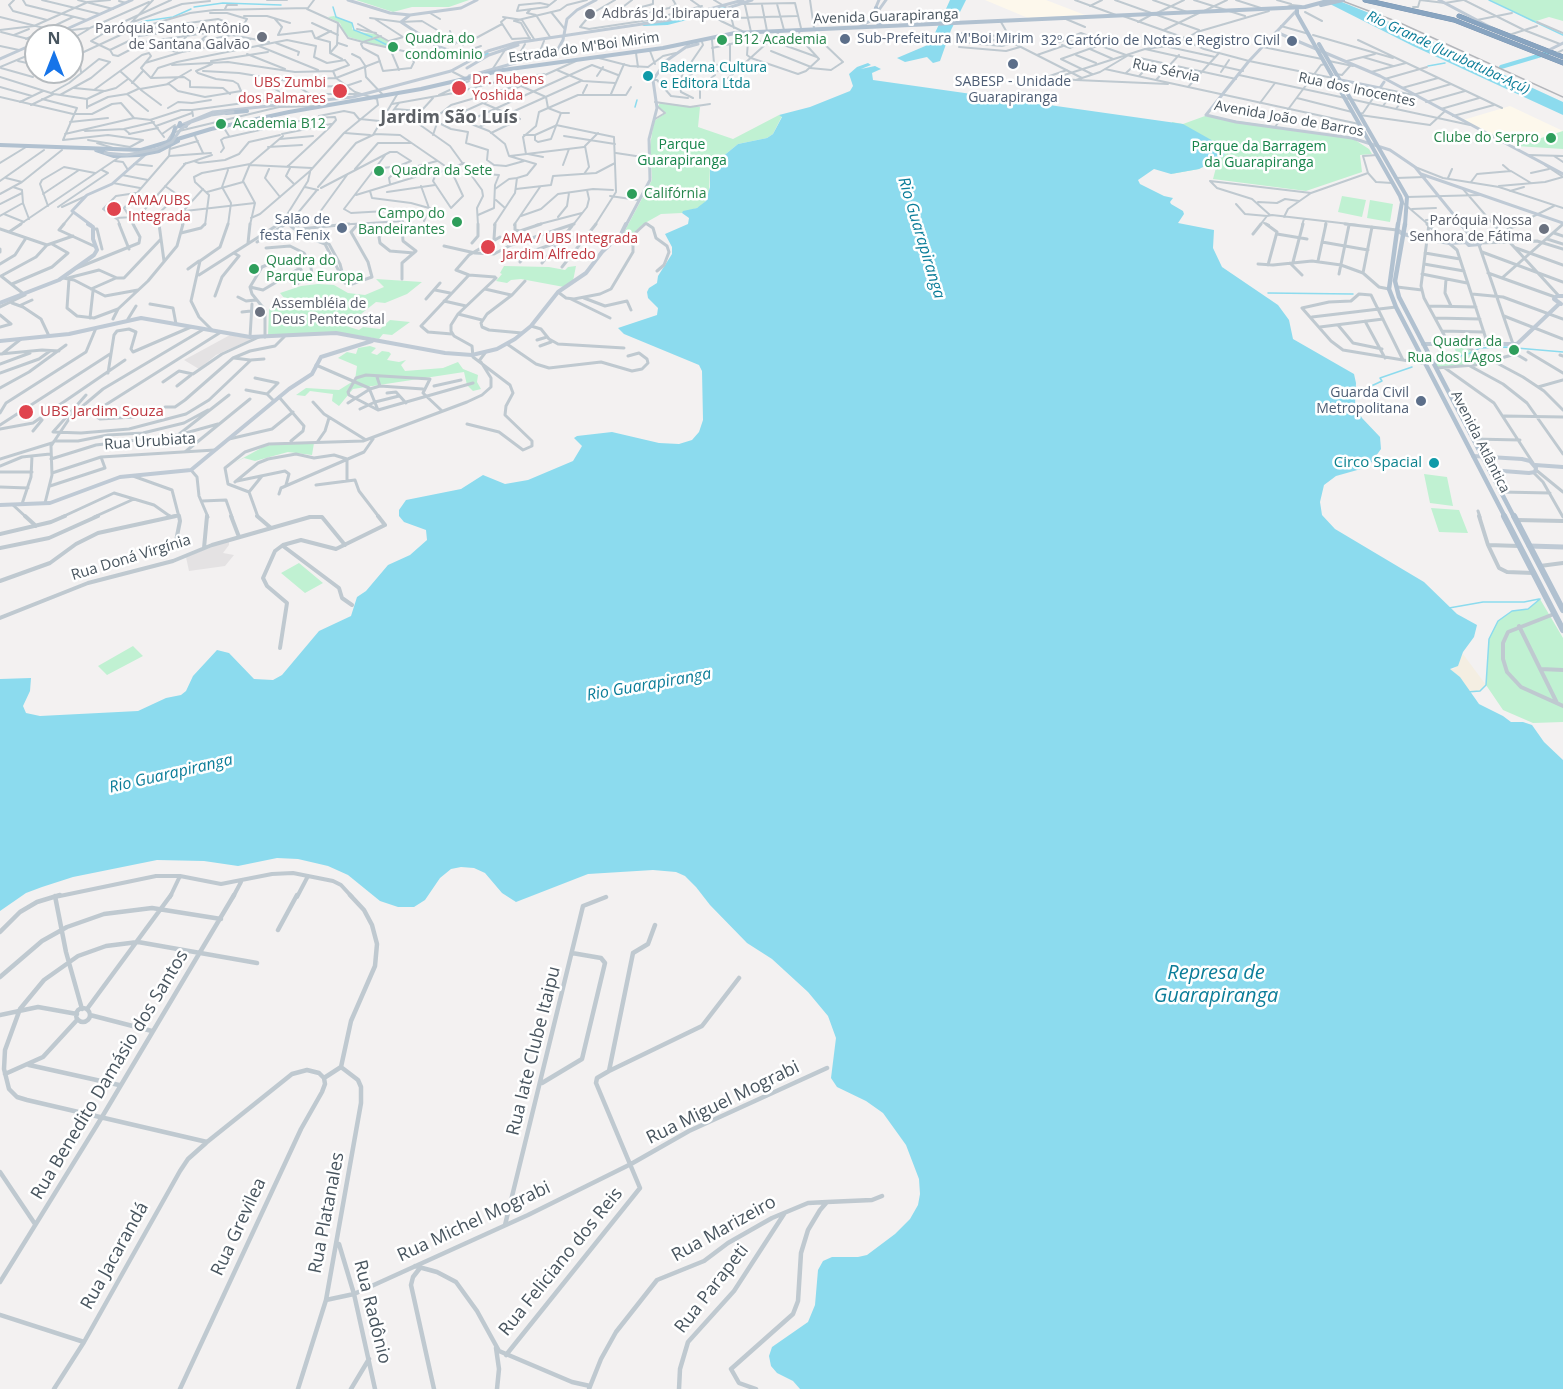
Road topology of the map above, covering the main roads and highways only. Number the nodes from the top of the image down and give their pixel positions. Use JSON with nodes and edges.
{"nodes":[{"id":1,"x":132,"y":0,"type":"edge"},
{"id":2,"x":348,"y":0,"type":"edge"},
{"id":3,"x":477,"y":0,"type":"edge"},
{"id":4,"x":596,"y":0,"type":"edge"},
{"id":5,"x":752,"y":0,"type":"edge"},
{"id":6,"x":883,"y":0,"type":"edge"},
{"id":7,"x":1331,"y":0,"type":"edge"},
{"id":8,"x":1343,"y":0,"type":"edge"},
{"id":9,"x":1365,"y":0,"type":"edge"},
{"id":10,"x":1372,"y":0,"type":"edge"},
{"id":11,"x":1439,"y":0,"type":"edge"},
{"id":12,"x":746,"y":3,"type":"edge"},
{"id":13,"x":1319,"y":4,"type":"junction"},
{"id":14,"x":1284,"y":9,"type":"junction"},
{"id":15,"x":1303,"y":9,"type":"junction"},
{"id":16,"x":879,"y":10,"type":"junction"},
{"id":17,"x":1267,"y":10,"type":"junction"},
{"id":18,"x":710,"y":12,"type":"junction"},
{"id":19,"x":1155,"y":14,"type":"junction"},
{"id":20,"x":410,"y":15,"type":"junction"},
{"id":21,"x":1291,"y":15,"type":"junction"},
{"id":22,"x":1445,"y":16,"type":"junction"},
{"id":23,"x":1460,"y":17,"type":"junction"},
{"id":24,"x":1075,"y":18,"type":"junction"},
{"id":25,"x":873,"y":20,"type":"junction"},
{"id":26,"x":1007,"y":20,"type":"junction"},
{"id":27,"x":1001,"y":22,"type":"junction"},
{"id":28,"x":1479,"y":22,"type":"junction"},
{"id":29,"x":967,"y":23,"type":"junction"},
{"id":30,"x":79,"y":24,"type":"edge"},
{"id":31,"x":865,"y":26,"type":"junction"},
{"id":32,"x":880,"y":26,"type":"junction"},
{"id":33,"x":800,"y":31,"type":"junction"},
{"id":34,"x":1276,"y":32,"type":"junction"},
{"id":35,"x":1311,"y":35,"type":"junction"},
{"id":36,"x":563,"y":37,"type":"junction"},
{"id":37,"x":711,"y":39,"type":"junction"},
{"id":38,"x":1523,"y":41,"type":"junction"},
{"id":39,"x":1509,"y":42,"type":"junction"},
{"id":40,"x":701,"y":43,"type":"joint"},
{"id":41,"x":1562,"y":44,"type":"edge"},
{"id":42,"x":1516,"y":45,"type":"junction"},
{"id":43,"x":685,"y":47,"type":"junction"},
{"id":44,"x":1314,"y":47,"type":"junction"},
{"id":45,"x":24,"y":48,"type":"edge"},
{"id":46,"x":504,"y":48,"type":"junction"},
{"id":47,"x":488,"y":51,"type":"junction"},
{"id":48,"x":497,"y":52,"type":"junction"},
{"id":49,"x":1548,"y":53,"type":"junction"},
{"id":50,"x":1332,"y":55,"type":"joint"},
{"id":51,"x":2,"y":57,"type":"edge"},
{"id":52,"x":479,"y":57,"type":"junction"},
{"id":53,"x":1324,"y":57,"type":"junction"},
{"id":54,"x":1563,"y":57,"type":"edge"},
{"id":55,"x":574,"y":61,"type":"junction"},
{"id":56,"x":1563,"y":63,"type":"edge"},
{"id":57,"x":468,"y":78,"type":"junction"},
{"id":58,"x":1333,"y":78,"type":"junction"},
{"id":59,"x":1384,"y":79,"type":"junction"},
{"id":60,"x":1339,"y":80,"type":"junction"},
{"id":61,"x":380,"y":91,"type":"junction"},
{"id":62,"x":398,"y":94,"type":"junction"},
{"id":63,"x":358,"y":95,"type":"junction"},
{"id":64,"x":1414,"y":95,"type":"junction"},
{"id":65,"x":1427,"y":102,"type":"joint"},
{"id":66,"x":656,"y":104,"type":"joint"},
{"id":67,"x":1442,"y":110,"type":"joint"},
{"id":68,"x":247,"y":111,"type":"junction"},
{"id":69,"x":213,"y":112,"type":"junction"},
{"id":70,"x":233,"y":112,"type":"joint"},
{"id":71,"x":192,"y":113,"type":"joint"},
{"id":72,"x":1454,"y":116,"type":"joint"},
{"id":73,"x":177,"y":127,"type":"junction"},
{"id":74,"x":188,"y":127,"type":"junction"},
{"id":75,"x":195,"y":135,"type":"junction"},
{"id":76,"x":186,"y":136,"type":"junction"},
{"id":77,"x":1362,"y":142,"type":"joint"},
{"id":78,"x":170,"y":145,"type":"junction"},
{"id":79,"x":1373,"y":146,"type":"junction"},
{"id":80,"x":0,"y":147,"type":"edge"},
{"id":81,"x":25,"y":148,"type":"junction"},
{"id":82,"x":96,"y":150,"type":"junction"},
{"id":83,"x":105,"y":153,"type":"joint"},
{"id":84,"x":142,"y":155,"type":"junction"},
{"id":85,"x":1528,"y":155,"type":"junction"},
{"id":86,"x":650,"y":158,"type":"joint"},
{"id":87,"x":1425,"y":170,"type":"road end"},
{"id":88,"x":1422,"y":175,"type":"junction"},
{"id":89,"x":1563,"y":176,"type":"edge"},
{"id":90,"x":1563,"y":224,"type":"edge"},
{"id":91,"x":1397,"y":232,"type":"junction"},
{"id":92,"x":1403,"y":234,"type":"junction"},
{"id":93,"x":1474,"y":243,"type":"joint"},
{"id":94,"x":1559,"y":296,"type":"edge"},
{"id":95,"x":1562,"y":304,"type":"edge"},
{"id":96,"x":0,"y":305,"type":"edge"},
{"id":97,"x":0,"y":341,"type":"edge"},
{"id":98,"x":374,"y":341,"type":"junction"},
{"id":99,"x":1414,"y":341,"type":"junction"},
{"id":100,"x":1424,"y":344,"type":"junction"},
{"id":101,"x":1473,"y":456,"type":"junction"},
{"id":102,"x":1483,"y":456,"type":"junction"},
{"id":103,"x":1524,"y":459,"type":"joint"},
{"id":104,"x":1478,"y":464,"type":"junction"},
{"id":105,"x":1536,"y":468,"type":"junction"},
{"id":106,"x":1563,"y":469,"type":"edge"},
{"id":107,"x":1490,"y":471,"type":"junction"},
{"id":108,"x":1,"y":505,"type":"edge"},
{"id":109,"x":1515,"y":536,"type":"junction"},
{"id":110,"x":1529,"y":546,"type":"junction"},
{"id":111,"x":1563,"y":547,"type":"edge"},
{"id":112,"x":1563,"y":610,"type":"edge"},
{"id":113,"x":1563,"y":630,"type":"edge"}],
"edges":[{"from":1,"to":30,"type":"main road"},
{"from":2,"to":20,"type":"main road"},
{"from":3,"to":20,"type":"main road"},
{"from":4,"to":36,"type":"main road"},
{"from":5,"to":12,"type":"main road"},
{"from":6,"to":16,"type":"main road"},
{"from":6,"to":16,"type":"main road"},
{"from":7,"to":13,"type":"main road","bridge":true},
{"from":8,"to":13,"type":"main road","bridge":true},
{"from":9,"to":22,"type":"highway"},
{"from":10,"to":23,"type":"highway"},
{"from":11,"to":28,"type":"main road"},
{"from":12,"to":18,"type":"main road"},
{"from":12,"to":18,"type":"main road"},
{"from":13,"to":15,"type":"main road"},
{"from":14,"to":15,"type":"main road","name":"Avenida Guarapiranga"},
{"from":14,"to":15,"type":"main road","name":"Avenida Guarapiranga"},
{"from":14,"to":17,"type":"main road","name":"Avenida Guarapiranga"},
{"from":14,"to":21,"type":"main road"},
{"from":15,"to":21,"type":"main road"},
{"from":15,"to":35,"type":"main road"},
{"from":16,"to":25,"type":"main road"},
{"from":16,"to":31,"type":"main road"},
{"from":16,"to":32,"type":"main road"},
{"from":17,"to":19,"type":"main road","name":"Avenida Guarapiranga"},
{"from":17,"to":19,"type":"main road","name":"Avenida Guarapiranga"},
{"from":18,"to":36,"type":"main road"},
{"from":18,"to":36,"type":"main road"},
{"from":19,"to":24,"type":"main road","name":"Avenida Guarapiranga"},
{"from":19,"to":24,"type":"main road","name":"Avenida Guarapiranga"},
{"from":20,"to":52,"type":"main road"},
{"from":21,"to":34,"type":"main road"},
{"from":22,"to":23,"type":"highway"},
{"from":22,"to":28,"type":"highway"},
{"from":22,"to":39,"type":"highway"},
{"from":23,"to":28,"type":"highway"},
{"from":24,"to":26,"type":"main road","name":"Avenida Guarapiranga"},
{"from":24,"to":27,"type":"main road","name":"Avenida Guarapiranga"},
{"from":25,"to":31,"type":"main road"},
{"from":25,"to":32,"type":"main road"},
{"from":26,"to":27,"type":"main road"},
{"from":26,"to":29,"type":"main road","name":"Avenida Guarapiranga"},
{"from":27,"to":29,"type":"main road","name":"Avenida Guarapiranga"},
{"from":28,"to":38,"type":"highway"},
{"from":29,"to":32,"type":"main road","name":"Avenida Guarapiranga"},
{"from":31,"to":32,"type":"main road","name":"Avenida Guarapiranga"},
{"from":31,"to":32,"type":"main road","name":"Avenida Guarapiranga"},
{"from":31,"to":33,"type":"main road","name":"Avenida Guarapiranga"},
{"from":31,"to":33,"type":"main road","name":"Avenida Guarapiranga"},
{"from":33,"to":37,"type":"main road","name":"Avenida Guarapiranga"},
{"from":33,"to":37,"type":"main road","name":"Avenida Guarapiranga"},
{"from":34,"to":44,"type":"main road"},
{"from":34,"to":77,"type":"main road","name":"Avenida João de Barros"},
{"from":35,"to":44,"type":"main road"},
{"from":35,"to":53,"type":"main road"},
{"from":36,"to":46,"type":"main road"},
{"from":36,"to":46,"type":"main road"},
{"from":36,"to":57,"type":"main road"},
{"from":37,"to":40,"type":"main road","name":"Avenida Guarapiranga"},
{"from":37,"to":43,"type":"main road"},
{"from":37,"to":55,"type":"main road","name":"Estrada do M'Boi Mirim"},
{"from":38,"to":39,"type":"highway"},
{"from":38,"to":42,"type":"highway"},
{"from":38,"to":49,"type":"highway"},
{"from":39,"to":42,"type":"highway"},
{"from":40,"to":43,"type":"main road","name":"Estrada do M'Boi Mirim"},
{"from":41,"to":49,"type":"main road"},
{"from":42,"to":49,"type":"highway"},
{"from":43,"to":55,"type":"main road","name":"Estrada do M'Boi Mirim"},
{"from":43,"to":66,"type":"main road"},
{"from":44,"to":53,"type":"main road"},
{"from":45,"to":51,"type":"main road"},
{"from":46,"to":47,"type":"main road"},
{"from":46,"to":48,"type":"main road"},
{"from":47,"to":48,"type":"main road"},
{"from":47,"to":52,"type":"main road"},
{"from":48,"to":52,"type":"main road"},
{"from":49,"to":54,"type":"highway"},
{"from":49,"to":56,"type":"highway"},
{"from":50,"to":53,"type":"main road"},
{"from":50,"to":59,"type":"main road"},
{"from":52,"to":61,"type":"main road"},
{"from":52,"to":61,"type":"main road"},
{"from":53,"to":58,"type":"main road"},
{"from":53,"to":60,"type":"main road"},
{"from":55,"to":57,"type":"main road","name":"Estrada do M'Boi Mirim"},
{"from":55,"to":57,"type":"main road","name":"Estrada do M'Boi Mirim"},
{"from":57,"to":62,"type":"main road","name":"Estrada do M'Boi Mirim"},
{"from":57,"to":62,"type":"main road","name":"Estrada do M'Boi Mirim"},
{"from":58,"to":60,"type":"main road"},
{"from":58,"to":79,"type":"main road"},
{"from":59,"to":60,"type":"main road"},
{"from":59,"to":64,"type":"main road"},
{"from":59,"to":64,"type":"main road"},
{"from":60,"to":79,"type":"main road"},
{"from":61,"to":63,"type":"main road"},
{"from":62,"to":75,"type":"main road","name":"Estrada do M'Boi Mirim"},
{"from":62,"to":75,"type":"main road","name":"Estrada do M'Boi Mirim"},
{"from":63,"to":68,"type":"main road"},
{"from":63,"to":69,"type":"main road"},
{"from":64,"to":65,"type":"main road"},
{"from":65,"to":67,"type":"main road"},
{"from":66,"to":86,"type":"main road"},
{"from":67,"to":72,"type":"main road"},
{"from":68,"to":70,"type":"main road"},
{"from":68,"to":74,"type":"main road"},
{"from":69,"to":71,"type":"main road"},
{"from":69,"to":73,"type":"main road"},
{"from":70,"to":83,"type":"main road","bridge":true},
{"from":71,"to":73,"type":"main road"},
{"from":72,"to":85,"type":"main road"},
{"from":73,"to":74,"type":"main road"},
{"from":73,"to":78,"type":"main road"},
{"from":74,"to":76,"type":"main road"},
{"from":75,"to":76,"type":"main road","name":"Estrada do M'Boi Mirim"},
{"from":75,"to":78,"type":"main road","name":"Estrada do M'Boi Mirim"},
{"from":76,"to":78,"type":"main road","name":"Estrada do M'Boi Mirim"},
{"from":77,"to":79,"type":"main road"},
{"from":78,"to":81,"type":"main road","name":"Estrada do M'Boi Mirim"},
{"from":78,"to":84,"type":"main road","name":"Estrada do M'Boi Mirim"},
{"from":79,"to":88,"type":"main road"},
{"from":79,"to":91,"type":"main road","name":"Avenida Atlântica"},
{"from":79,"to":92,"type":"main road"},
{"from":80,"to":81,"type":"main road","name":"Estrada do M'Boi Mirim"},
{"from":81,"to":82,"type":"main road","name":"Estrada do M'Boi Mirim"},
{"from":82,"to":83,"type":"main road"},
{"from":82,"to":84,"type":"main road","name":"Estrada do M'Boi Mirim"},
{"from":84,"to":96,"type":"main road"},
{"from":85,"to":89,"type":"main road"},
{"from":85,"to":89,"type":"main road"},
{"from":86,"to":98,"type":"main road"},
{"from":87,"to":88,"type":"main road"},
{"from":88,"to":90,"type":"main road"},
{"from":88,"to":93,"type":"main road"},
{"from":91,"to":92,"type":"main road"},
{"from":91,"to":99,"type":"main road","name":"Avenida Atlântica"},
{"from":92,"to":93,"type":"main road"},
{"from":92,"to":100,"type":"main road","name":"Avenida Atlântica"},
{"from":94,"to":95,"type":"main road"},
{"from":95,"to":100,"type":"main road"},
{"from":97,"to":98,"type":"main road"},
{"from":98,"to":108,"type":"main road"},
{"from":99,"to":100,"type":"main road"},
{"from":99,"to":101,"type":"main road","name":"Avenida Atlântica"},
{"from":100,"to":102,"type":"main road","name":"Avenida Atlântica"},
{"from":101,"to":102,"type":"main road"},
{"from":101,"to":104,"type":"main road","name":"Avenida Atlântica"},
{"from":102,"to":103,"type":"main road"},
{"from":102,"to":107,"type":"main road","name":"Avenida Atlântica"},
{"from":103,"to":105,"type":"main road"},
{"from":104,"to":107,"type":"main road"},
{"from":104,"to":109,"type":"main road","name":"Avenida Atlântica"},
{"from":105,"to":106,"type":"main road"},
{"from":105,"to":107,"type":"main road"},
{"from":107,"to":110,"type":"main road","name":"Avenida Atlântica"},
{"from":109,"to":110,"type":"main road"},
{"from":109,"to":113,"type":"main road","name":"Avenida Atlântica"},
{"from":110,"to":111,"type":"main road"},
{"from":110,"to":112,"type":"main road","name":"Avenida Atlântica"}]}
